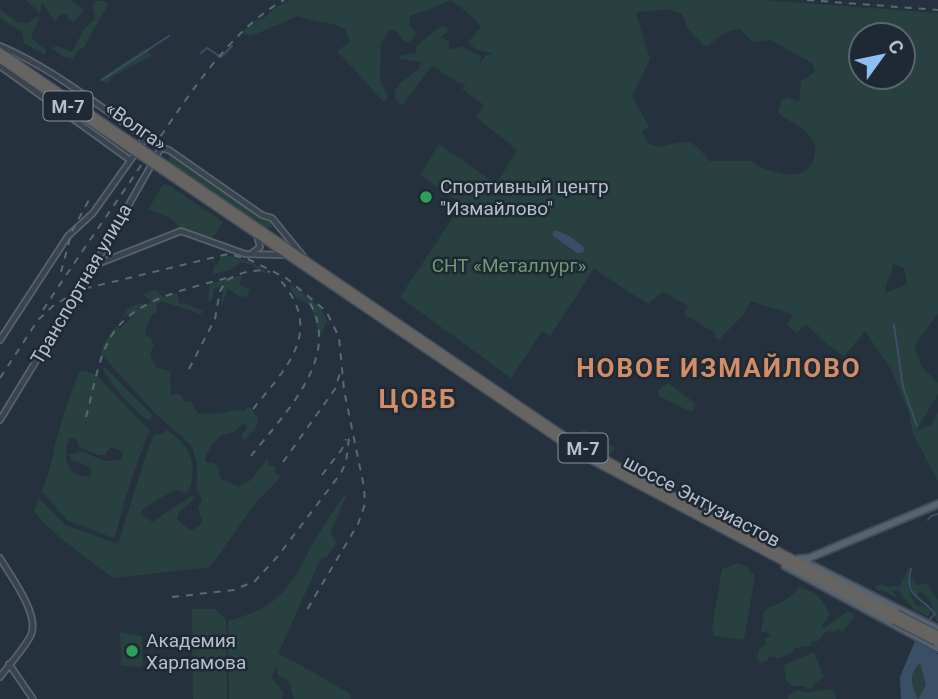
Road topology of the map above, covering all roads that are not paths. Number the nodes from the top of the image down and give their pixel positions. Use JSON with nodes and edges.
{"nodes":[{"id":1,"x":0,"y":46,"type":"edge"},
{"id":2,"x":0,"y":52,"type":"edge"},
{"id":3,"x":0,"y":59,"type":"edge"},
{"id":4,"x":0,"y":66,"type":"edge"},
{"id":5,"x":125,"y":141,"type":"junction"},
{"id":6,"x":130,"y":160,"type":"junction"},
{"id":7,"x":276,"y":224,"type":"junction"},
{"id":8,"x":256,"y":230,"type":"junction"},
{"id":9,"x":101,"y":254,"type":"junction"},
{"id":10,"x":247,"y":254,"type":"junction"},
{"id":11,"x":288,"y":255,"type":"junction"},
{"id":12,"x":110,"y":259,"type":"junction"},
{"id":13,"x":311,"y":264,"type":"junction"},
{"id":14,"x":94,"y":266,"type":"junction"},
{"id":15,"x":0,"y":340,"type":"edge"},
{"id":16,"x":0,"y":420,"type":"edge"},
{"id":17,"x":938,"y":503,"type":"edge"},
{"id":18,"x":744,"y":537,"type":"junction"},
{"id":19,"x":830,"y":550,"type":"junction"},
{"id":20,"x":0,"y":558,"type":"edge"},
{"id":21,"x":798,"y":559,"type":"junction"},
{"id":22,"x":826,"y":571,"type":"junction"},
{"id":23,"x":912,"y":615,"type":"junction"},
{"id":24,"x":938,"y":629,"type":"edge"},
{"id":25,"x":905,"y":631,"type":"junction"},
{"id":26,"x":936,"y":643,"type":"edge"},
{"id":27,"x":9,"y":664,"type":"junction"},
{"id":28,"x":0,"y":677,"type":"edge"},
{"id":29,"x":33,"y":699,"type":"edge"}],
"edges":[{"from":1,"to":6,"type":"street"},
{"from":2,"to":5,"type":"highway","name":"«Волга»","number":"М-7"},
{"from":3,"to":5,"type":"highway","name":"«Волга»","number":"М-7"},
{"from":4,"to":6,"type":"street"},
{"from":5,"to":8,"type":"highway","name":"«Волга»","number":"М-7","bridge":true},
{"from":6,"to":15,"type":"street"},
{"from":7,"to":8,"type":"street"},
{"from":7,"to":9,"type":"street","name":"Транспортная улица"},
{"from":7,"to":13,"type":"street"},
{"from":8,"to":10,"type":"street"},
{"from":8,"to":11,"type":"highway","name":"шоссе Энтузиастов","number":"М-7"},
{"from":8,"to":13,"type":"highway","name":"шоссе Энтузиастов","number":"М-7"},
{"from":9,"to":12,"type":"street"},
{"from":9,"to":14,"type":"street","name":"Транспортная улица"},
{"from":10,"to":11,"type":"street"},
{"from":10,"to":12,"type":"street"},
{"from":11,"to":18,"type":"highway","name":"шоссе Энтузиастов","number":"М-7"},
{"from":12,"to":14,"type":"street"},
{"from":13,"to":18,"type":"highway","name":"шоссе Энтузиастов","number":"М-7"},
{"from":14,"to":16,"type":"street","name":"Транспортная улица"},
{"from":17,"to":19,"type":"main road"},
{"from":18,"to":21,"type":"main road"},
{"from":18,"to":25,"type":"main road"},
{"from":18,"to":26,"type":"highway","name":"шоссе Энтузиастов","number":"М-7","bridge":true},
{"from":19,"to":21,"type":"main road"},
{"from":19,"to":22,"type":"main road"},
{"from":20,"to":27,"type":"street"},
{"from":21,"to":22,"type":"main road"},
{"from":22,"to":23,"type":"main road"},
{"from":23,"to":24,"type":"main road"},
{"from":23,"to":25,"type":"main road"},
{"from":24,"to":26,"type":"main road"},
{"from":25,"to":26,"type":"main road"},
{"from":27,"to":28,"type":"street"},
{"from":27,"to":29,"type":"street"}]}
